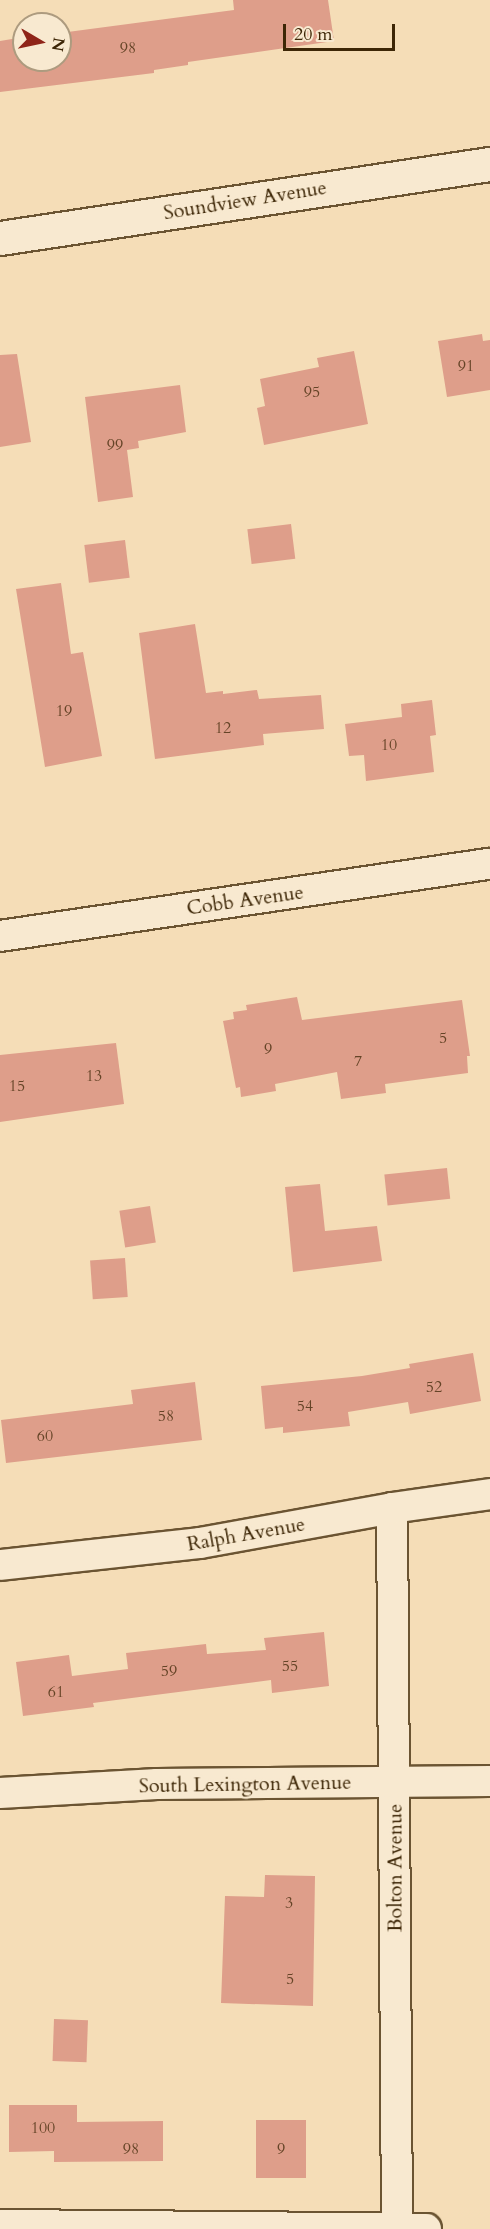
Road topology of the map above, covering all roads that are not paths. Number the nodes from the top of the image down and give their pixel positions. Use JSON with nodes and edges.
{"nodes":[{"id":1,"x":490,"y":164,"type":"edge"},
{"id":2,"x":0,"y":237,"type":"edge"},
{"id":3,"x":490,"y":864,"type":"edge"},
{"id":4,"x":0,"y":936,"type":"edge"},
{"id":5,"x":490,"y":1494,"type":"edge"},
{"id":6,"x":393,"y":1508,"type":"junction"},
{"id":7,"x":0,"y":1564,"type":"edge"},
{"id":8,"x":490,"y":1781,"type":"edge"},
{"id":9,"x":394,"y":1782,"type":"junction"},
{"id":10,"x":0,"y":1793,"type":"edge"},
{"id":11,"x":0,"y":2225,"type":"edge"},
{"id":12,"x":397,"y":2229,"type":"edge"},
{"id":13,"x":426,"y":2229,"type":"edge"}],
"edges":[{"from":1,"to":2,"type":"street","name":"Soundview Avenue"},
{"from":3,"to":4,"type":"street","name":"Cobb Avenue"},
{"from":5,"to":6,"type":"street","name":"Ralph Avenue"},
{"from":6,"to":7,"type":"street","name":"Ralph Avenue"},
{"from":6,"to":9,"type":"street","name":"Bolton Avenue"},
{"from":8,"to":9,"type":"street","name":"South Lexington Avenue"},
{"from":9,"to":10,"type":"street","name":"South Lexington Avenue"},
{"from":9,"to":12,"type":"street","name":"Bolton Avenue"},
{"from":11,"to":12,"type":"street"},
{"from":12,"to":13,"type":"street"}]}
